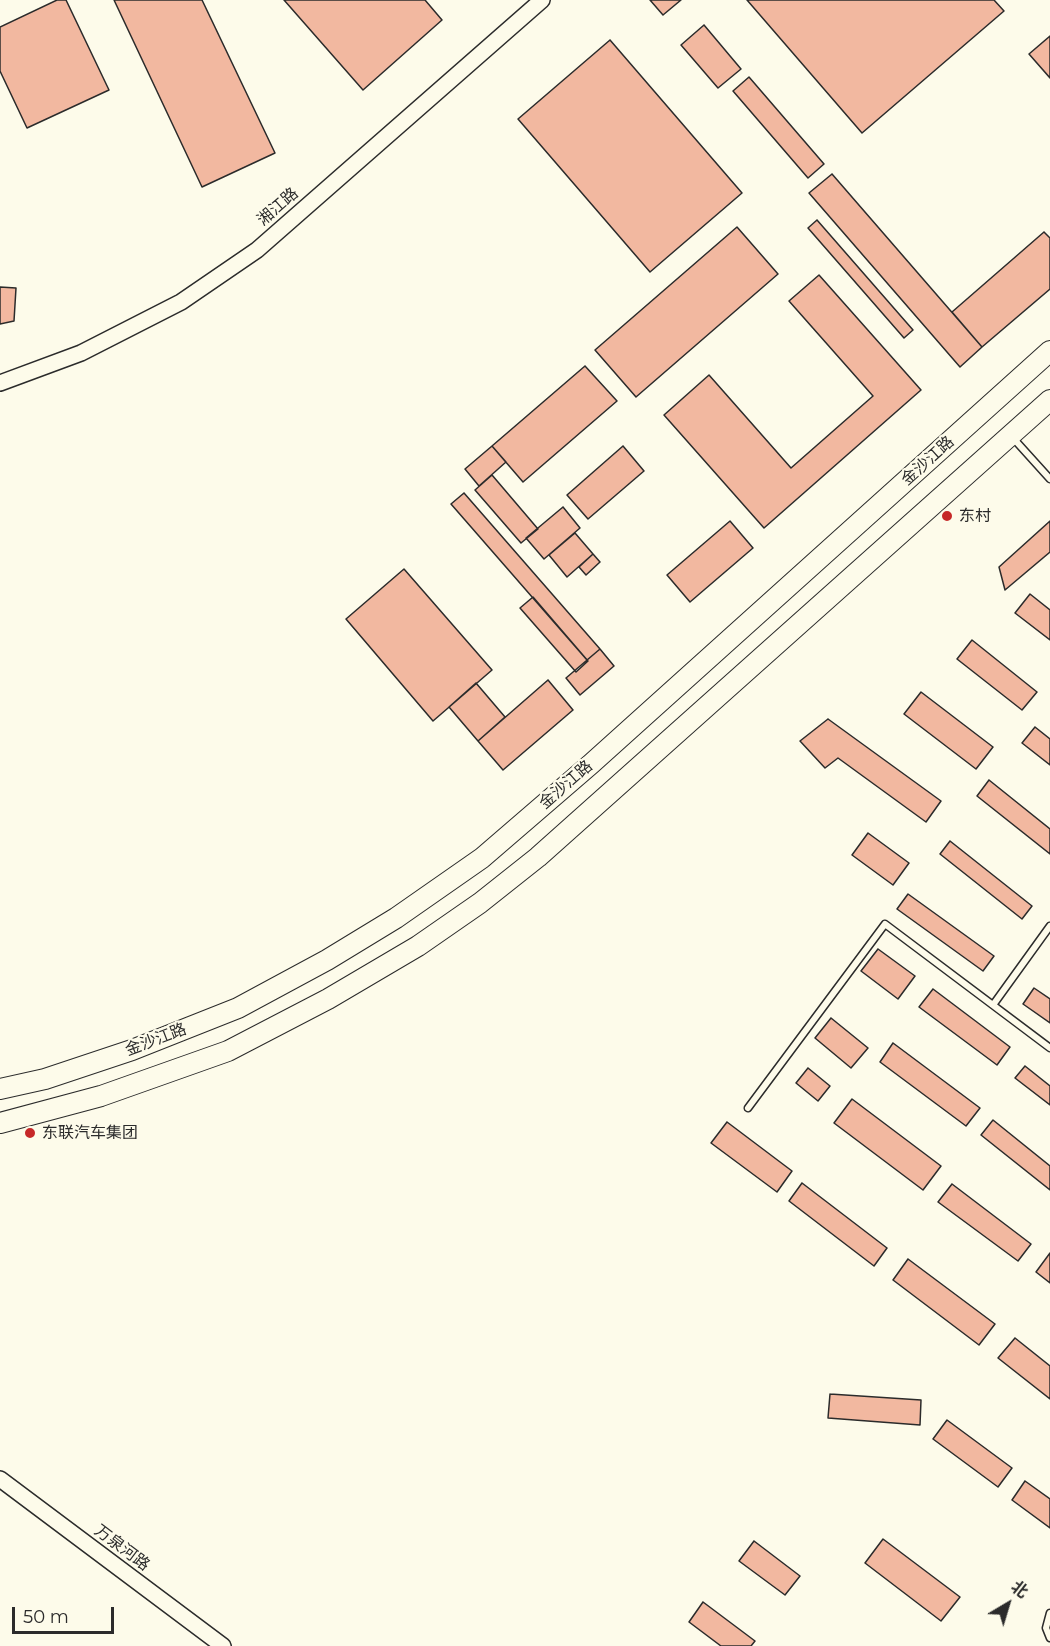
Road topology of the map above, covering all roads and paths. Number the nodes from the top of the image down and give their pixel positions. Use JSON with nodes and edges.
{"nodes":[{"id":1,"x":542,"y":0,"type":"edge"},
{"id":2,"x":1050,"y":351,"type":"edge"},
{"id":3,"x":0,"y":383,"type":"edge"},
{"id":4,"x":1050,"y":400,"type":"edge"},
{"id":5,"x":1011,"y":435,"type":"junction"},
{"id":6,"x":1050,"y":479,"type":"edge"},
{"id":7,"x":1050,"y":926,"type":"edge"},
{"id":8,"x":993,"y":1005,"type":"junction"},
{"id":9,"x":1050,"y":1048,"type":"edge"},
{"id":10,"x":0,"y":1089,"type":"edge"},
{"id":11,"x":748,"y":1108,"type":"dead end"},
{"id":12,"x":0,"y":1123,"type":"edge"},
{"id":13,"x":0,"y":1479,"type":"edge"},
{"id":14,"x":1050,"y":1612,"type":"edge"},
{"id":15,"x":1050,"y":1638,"type":"edge"},
{"id":16,"x":223,"y":1646,"type":"edge"}],
"edges":[{"from":1,"to":3,"type":"street","name":"湘江路"},
{"from":2,"to":10,"type":"main road","name":"金沙江路"},
{"from":4,"to":5,"type":"main road","name":"金沙江路"},
{"from":5,"to":6,"type":"lane"},
{"from":5,"to":12,"type":"main road","name":"金沙江路"},
{"from":7,"to":8,"type":"lane"},
{"from":8,"to":9,"type":"lane"},
{"from":8,"to":11,"type":"lane"},
{"from":13,"to":16,"type":"street","name":"万泉河路"},
{"from":14,"to":15,"type":"lane"}]}
